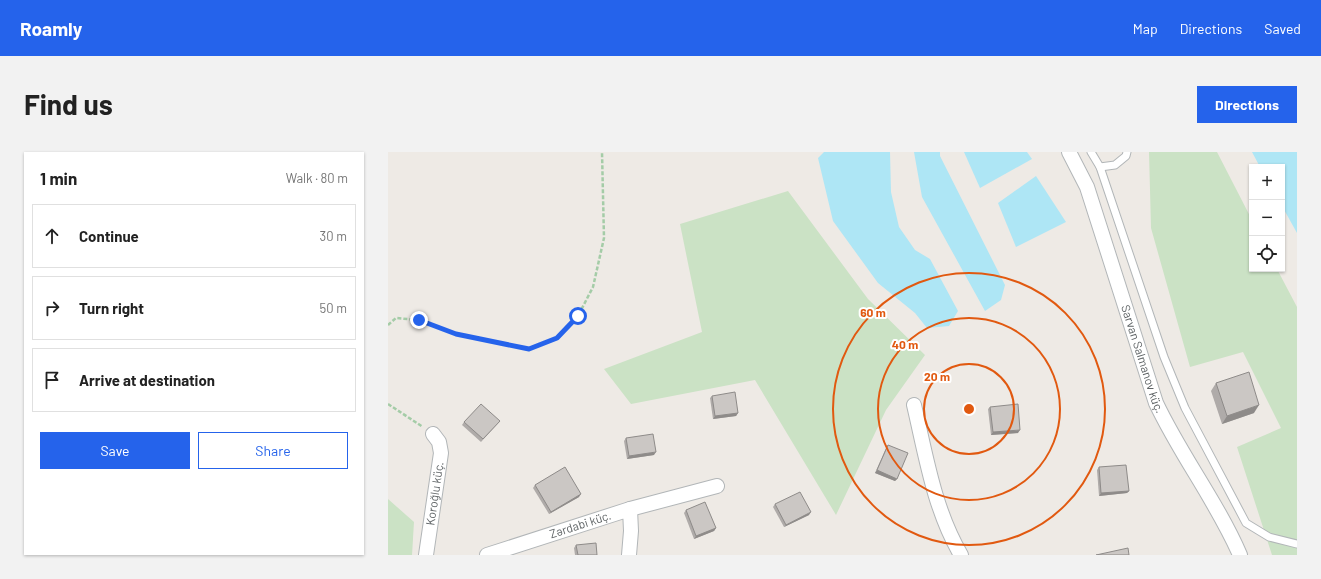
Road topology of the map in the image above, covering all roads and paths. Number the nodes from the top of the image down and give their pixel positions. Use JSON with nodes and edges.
{"nodes":[{"id":1,"x":602,"y":152,"type":"edge"},
{"id":2,"x":1068,"y":152,"type":"edge"},
{"id":3,"x":1091,"y":152,"type":"edge"},
{"id":4,"x":1127,"y":152,"type":"edge"},
{"id":5,"x":1100,"y":168,"type":"junction"},
{"id":6,"x":388,"y":325,"type":"edge"},
{"id":7,"x":388,"y":404,"type":"edge"},
{"id":8,"x":914,"y":405,"type":"dead end"},
{"id":9,"x":433,"y":434,"type":"joint"},
{"id":10,"x":718,"y":486,"type":"dead end"},
{"id":11,"x":630,"y":509,"type":"junction"},
{"id":12,"x":1297,"y":544,"type":"edge"},
{"id":13,"x":426,"y":555,"type":"edge"},
{"id":14,"x":487,"y":555,"type":"edge"},
{"id":15,"x":629,"y":555,"type":"edge"},
{"id":16,"x":960,"y":555,"type":"edge"},
{"id":17,"x":1240,"y":555,"type":"edge"}],
"edges":[{"from":1,"to":6,"type":"path"},
{"from":2,"to":17,"type":"street","name":"Sarvan Salmanov küç."},
{"from":3,"to":5,"type":"lane"},
{"from":4,"to":5,"type":"lane"},
{"from":5,"to":12,"type":"lane"},
{"from":7,"to":9,"type":"path"},
{"from":8,"to":16,"type":"street"},
{"from":9,"to":13,"type":"street","name":"Koroğlu küç."},
{"from":10,"to":11,"type":"street"},
{"from":11,"to":14,"type":"street","name":"Zərdabi küç."},
{"from":11,"to":15,"type":"street","name":"Zərdabi küç."}]}
